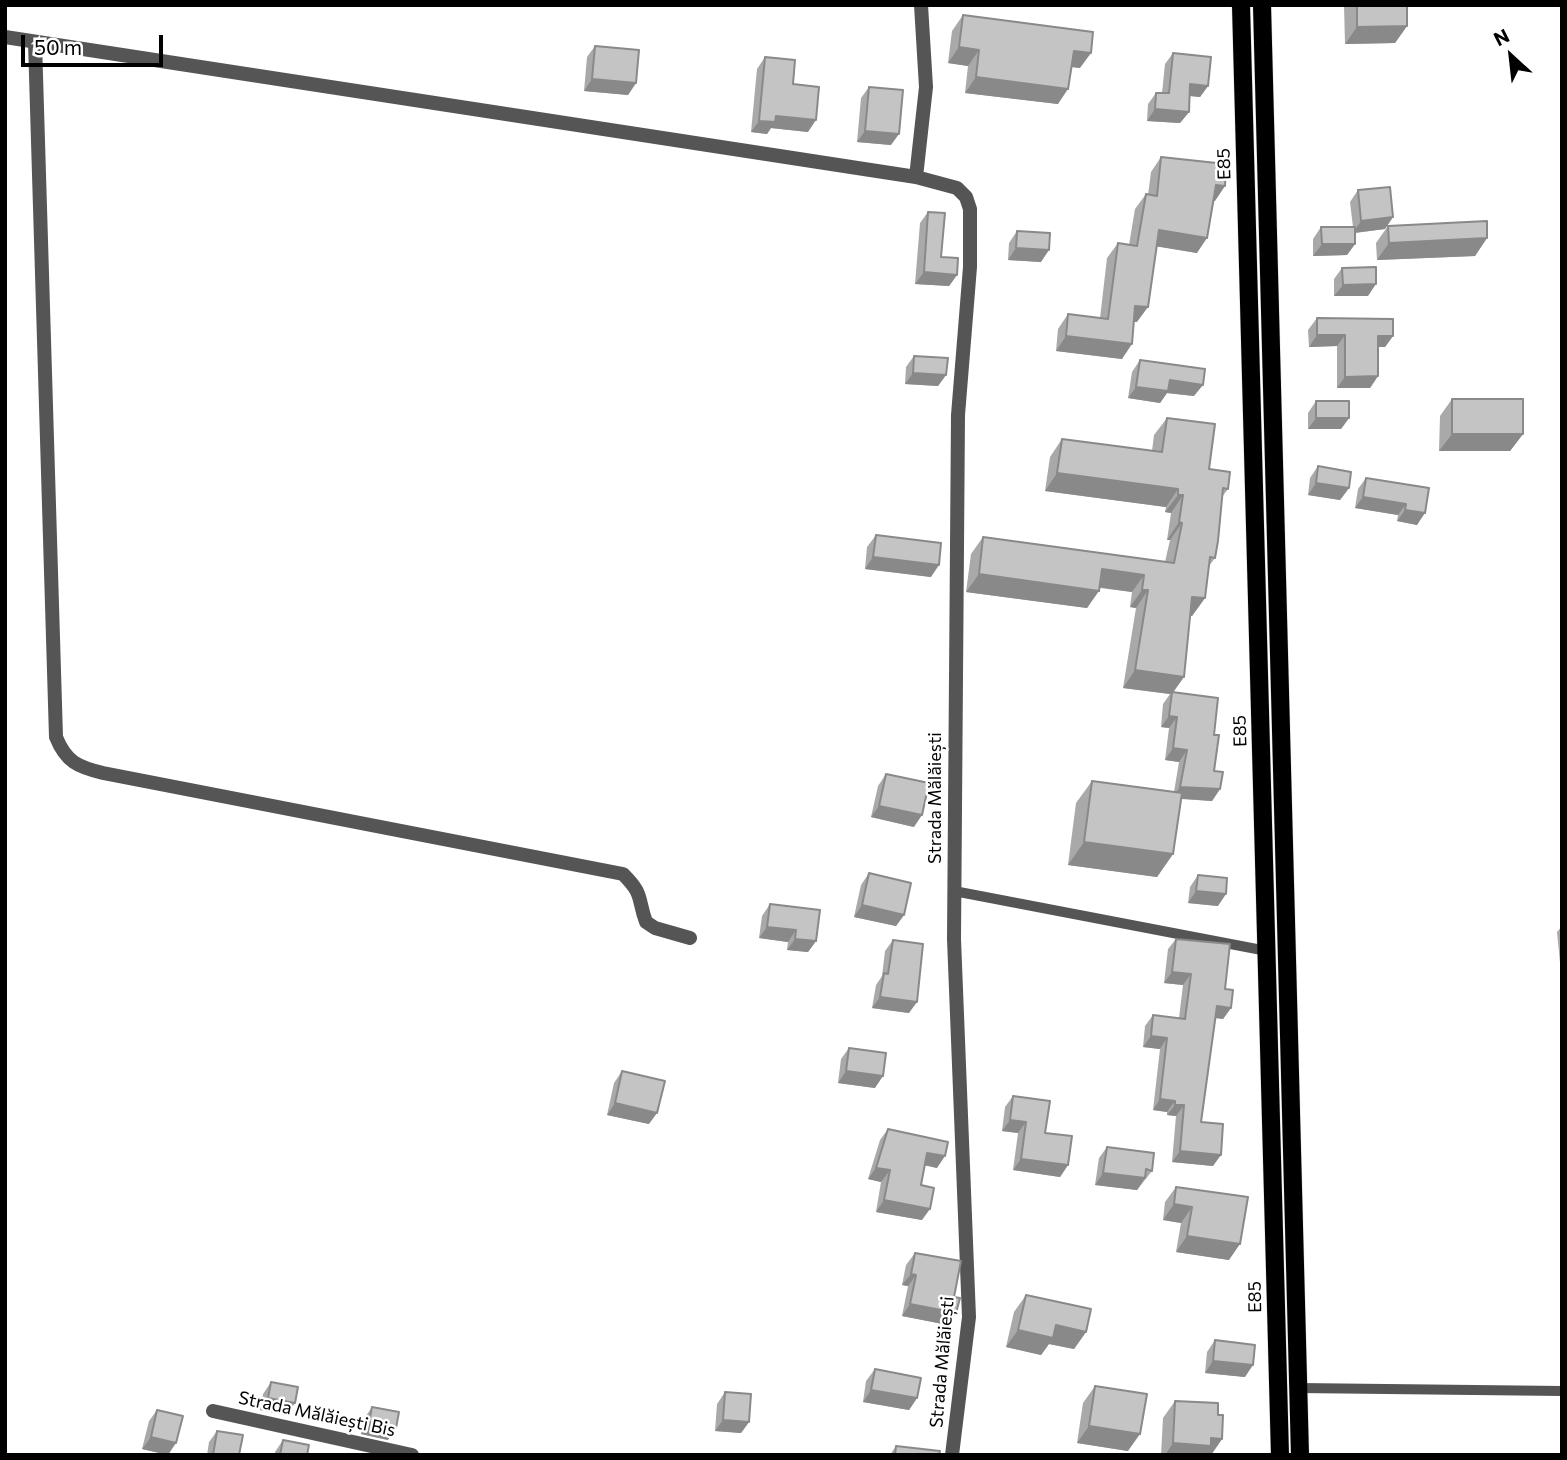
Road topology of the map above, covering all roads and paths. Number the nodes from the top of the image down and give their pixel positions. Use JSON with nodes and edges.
{"nodes":[{"id":1,"x":921,"y":5,"type":"edge"},
{"id":2,"x":1241,"y":5,"type":"edge"},
{"id":3,"x":1262,"y":5,"type":"edge"},
{"id":4,"x":5,"y":37,"type":"edge"},
{"id":5,"x":34,"y":42,"type":"junction"},
{"id":6,"x":916,"y":177,"type":"junction"},
{"id":7,"x":954,"y":891,"type":"junction"},
{"id":8,"x":690,"y":938,"type":"dead end"},
{"id":9,"x":1267,"y":951,"type":"junction"},
{"id":10,"x":1298,"y":1388,"type":"junction"},
{"id":11,"x":1562,"y":1391,"type":"edge"},
{"id":12,"x":213,"y":1411,"type":"dead end"},
{"id":13,"x":412,"y":1455,"type":"edge"},
{"id":14,"x":952,"y":1455,"type":"edge"},
{"id":15,"x":1280,"y":1455,"type":"edge"},
{"id":16,"x":1300,"y":1455,"type":"edge"}],
"edges":[{"from":1,"to":6,"type":"street"},
{"from":2,"to":9,"type":"main road","name":"E85"},
{"from":3,"to":10,"type":"main road"},
{"from":4,"to":5,"type":"street","name":"Strada Mălăiești"},
{"from":5,"to":6,"type":"street","name":"Strada Mălăiești"},
{"from":5,"to":8,"type":"street"},
{"from":6,"to":7,"type":"street","name":"Strada Mălăiești"},
{"from":7,"to":9,"type":"lane"},
{"from":7,"to":14,"type":"street","name":"Strada Mălăiești"},
{"from":9,"to":15,"type":"main road","name":"E85"},
{"from":10,"to":11,"type":"lane"},
{"from":10,"to":16,"type":"main road"},
{"from":12,"to":13,"type":"street","name":"Strada Mălăiești Bis"}]}
